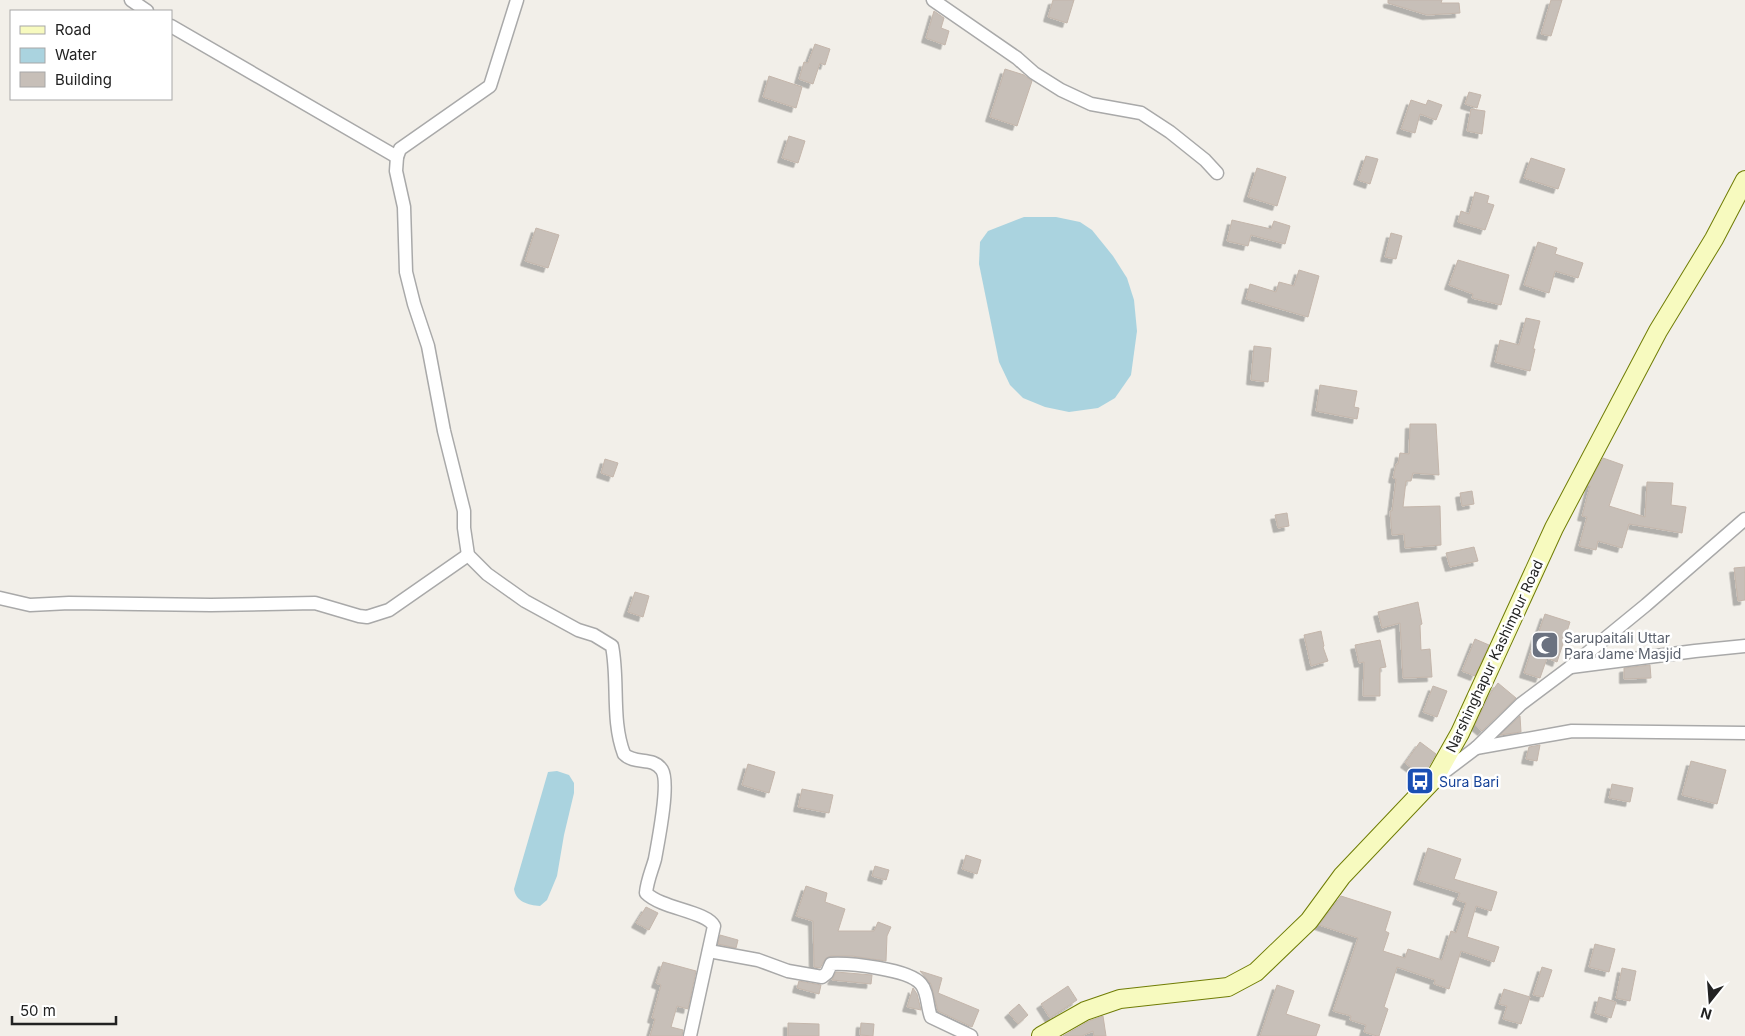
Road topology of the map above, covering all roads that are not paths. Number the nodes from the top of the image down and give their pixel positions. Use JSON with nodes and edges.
{"nodes":[{"id":1,"x":130,"y":0,"type":"edge"},
{"id":2,"x":517,"y":0,"type":"edge"},
{"id":3,"x":933,"y":0,"type":"edge"},
{"id":4,"x":145,"y":10,"type":"edge"},
{"id":5,"x":172,"y":27,"type":"edge"},
{"id":6,"x":397,"y":157,"type":"junction"},
{"id":7,"x":1217,"y":173,"type":"dead end"},
{"id":8,"x":1745,"y":180,"type":"edge"},
{"id":9,"x":1745,"y":519,"type":"edge"},
{"id":10,"x":468,"y":555,"type":"junction"},
{"id":11,"x":0,"y":598,"type":"edge"},
{"id":12,"x":1745,"y":646,"type":"edge"},
{"id":13,"x":1569,"y":668,"type":"junction"},
{"id":14,"x":1745,"y":733,"type":"edge"},
{"id":15,"x":1476,"y":748,"type":"junction"},
{"id":16,"x":1434,"y":779,"type":"junction"},
{"id":17,"x":709,"y":951,"type":"junction"},
{"id":18,"x":690,"y":1036,"type":"edge"},
{"id":19,"x":971,"y":1036,"type":"edge"},
{"id":20,"x":1041,"y":1036,"type":"edge"}],
"edges":[{"from":1,"to":4,"type":"street"},
{"from":2,"to":6,"type":"street"},
{"from":3,"to":7,"type":"street"},
{"from":5,"to":6,"type":"street"},
{"from":6,"to":10,"type":"street"},
{"from":8,"to":16,"type":"main road","name":"Narshinghapur Kashimpur Road"},
{"from":9,"to":13,"type":"street"},
{"from":10,"to":11,"type":"street"},
{"from":10,"to":17,"type":"street"},
{"from":12,"to":13,"type":"street"},
{"from":13,"to":15,"type":"street"},
{"from":14,"to":15,"type":"street"},
{"from":15,"to":16,"type":"street"},
{"from":16,"to":20,"type":"main road","name":"Narshinghapur Kashimpur Road"},
{"from":17,"to":18,"type":"street"},
{"from":17,"to":19,"type":"street"}]}
